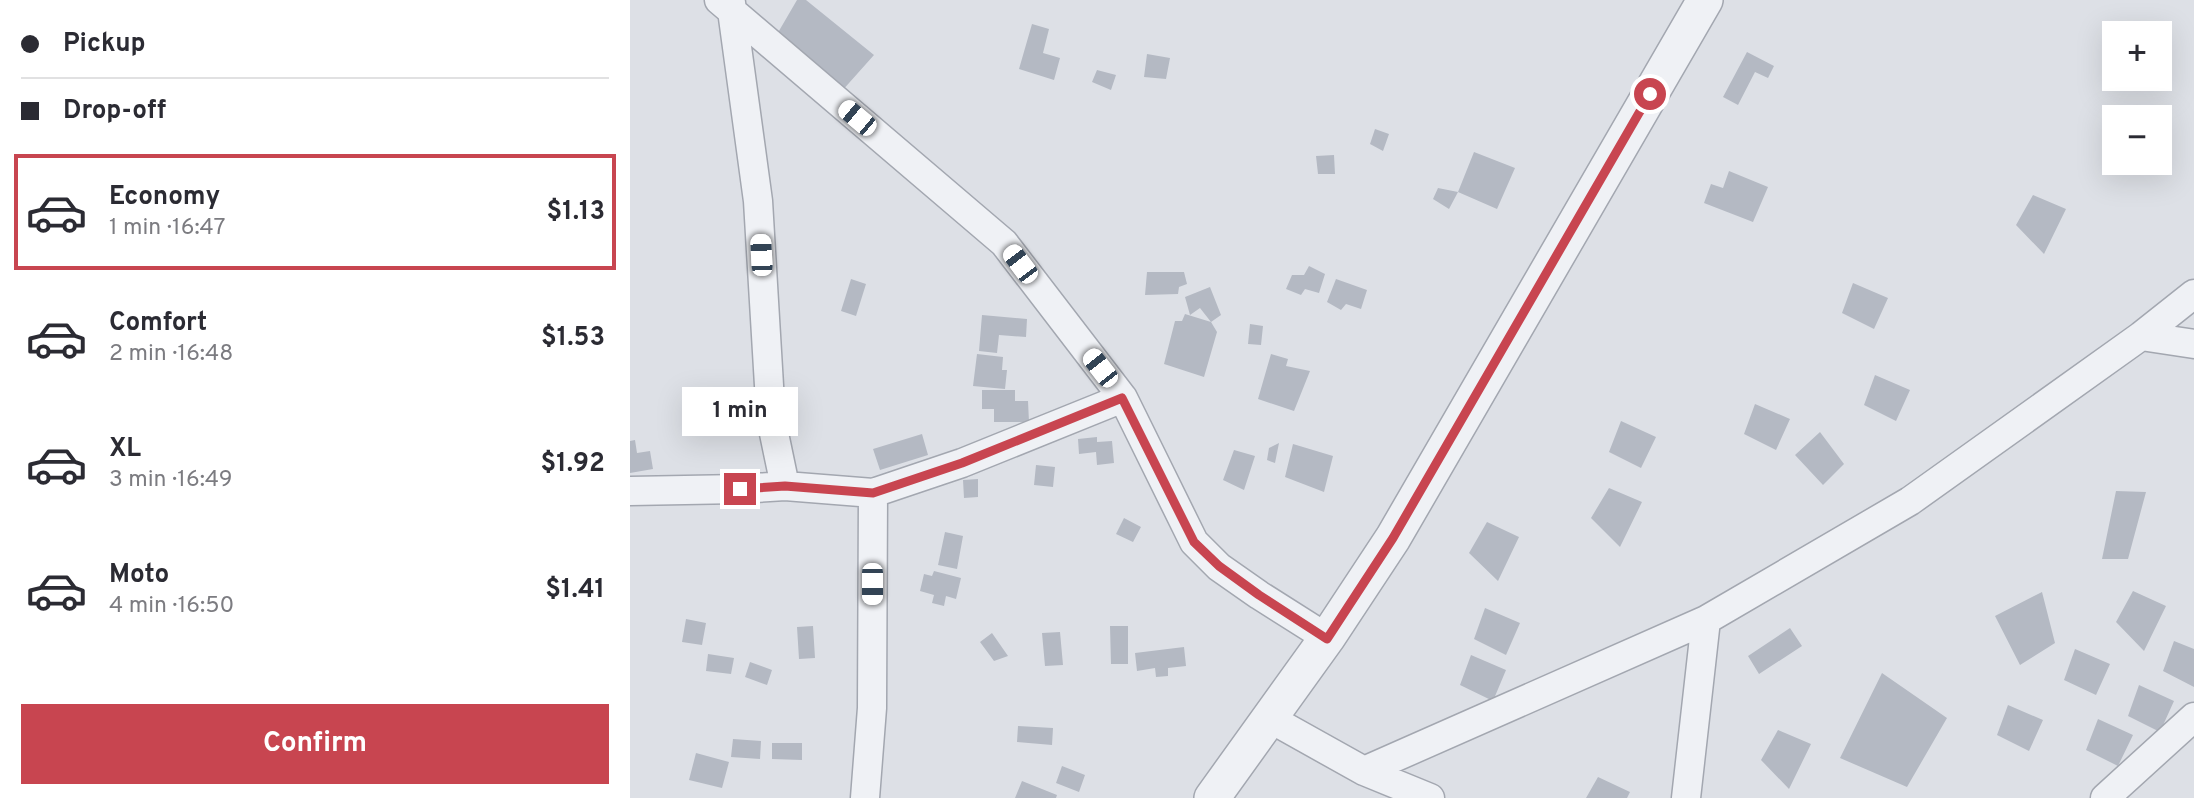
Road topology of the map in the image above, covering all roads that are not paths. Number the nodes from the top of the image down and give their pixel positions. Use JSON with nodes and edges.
{"nodes":[{"id":1,"x":1704,"y":0,"type":"edge"},
{"id":2,"x":727,"y":4,"type":"edge"},
{"id":3,"x":2194,"y":294,"type":"edge"},
{"id":4,"x":2141,"y":336,"type":"junction"},
{"id":5,"x":2194,"y":344,"type":"edge"},
{"id":6,"x":1122,"y":398,"type":"junction"},
{"id":7,"x":785,"y":486,"type":"junction"},
{"id":8,"x":630,"y":491,"type":"edge"},
{"id":9,"x":873,"y":493,"type":"junction"},
{"id":10,"x":1706,"y":620,"type":"junction"},
{"id":11,"x":1327,"y":639,"type":"junction"},
{"id":12,"x":2194,"y":717,"type":"edge"},
{"id":13,"x":1269,"y":718,"type":"junction"},
{"id":14,"x":1364,"y":771,"type":"junction"},
{"id":15,"x":865,"y":798,"type":"edge"},
{"id":16,"x":1212,"y":798,"type":"edge"},
{"id":17,"x":1430,"y":798,"type":"edge"},
{"id":18,"x":1686,"y":798,"type":"edge"},
{"id":19,"x":2105,"y":798,"type":"edge"}],
"edges":[{"from":1,"to":11,"type":"street"},
{"from":2,"to":6,"type":"street"},
{"from":2,"to":7,"type":"street"},
{"from":3,"to":4,"type":"street"},
{"from":4,"to":5,"type":"street"},
{"from":4,"to":10,"type":"street"},
{"from":6,"to":9,"type":"street"},
{"from":6,"to":11,"type":"street"},
{"from":7,"to":8,"type":"street"},
{"from":7,"to":9,"type":"street"},
{"from":9,"to":15,"type":"street"},
{"from":10,"to":14,"type":"street"},
{"from":10,"to":18,"type":"street"},
{"from":11,"to":13,"type":"street"},
{"from":12,"to":19,"type":"street"},
{"from":13,"to":14,"type":"street"},
{"from":13,"to":16,"type":"street"},
{"from":14,"to":17,"type":"street"}]}
